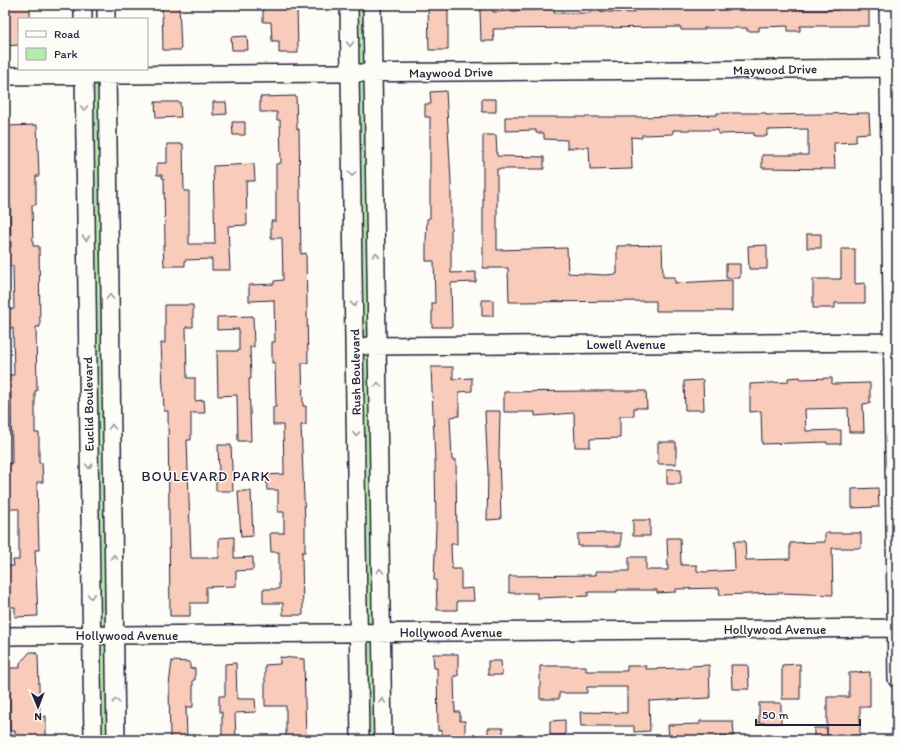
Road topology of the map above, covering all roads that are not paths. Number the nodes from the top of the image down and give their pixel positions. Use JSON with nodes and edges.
{"nodes":[{"id":1,"x":83,"y":5,"type":"edge"},
{"id":2,"x":106,"y":5,"type":"edge"},
{"id":3,"x":349,"y":5,"type":"edge"},
{"id":4,"x":372,"y":5,"type":"edge"},
{"id":5,"x":888,"y":5,"type":"edge"},
{"id":6,"x":83,"y":18,"type":"edge"},
{"id":7,"x":106,"y":18,"type":"edge"},
{"id":8,"x":893,"y":68,"type":"edge"},
{"id":9,"x":84,"y":72,"type":"edge"},
{"id":10,"x":107,"y":72,"type":"edge"},
{"id":11,"x":350,"y":73,"type":"junction"},
{"id":12,"x":373,"y":73,"type":"junction"},
{"id":13,"x":5,"y":76,"type":"edge"},
{"id":14,"x":895,"y":342,"type":"edge"},
{"id":15,"x":355,"y":346,"type":"junction"},
{"id":16,"x":377,"y":346,"type":"junction"},
{"id":17,"x":88,"y":349,"type":"junction"},
{"id":18,"x":111,"y":349,"type":"junction"},
{"id":19,"x":897,"y":628,"type":"edge"},
{"id":20,"x":381,"y":632,"type":"junction"},
{"id":21,"x":359,"y":633,"type":"junction"},
{"id":22,"x":92,"y":635,"type":"junction"},
{"id":23,"x":115,"y":635,"type":"junction"},
{"id":24,"x":5,"y":636,"type":"edge"},
{"id":25,"x":897,"y":680,"type":"edge"},
{"id":26,"x":93,"y":740,"type":"edge"},
{"id":27,"x":116,"y":740,"type":"edge"},
{"id":28,"x":360,"y":740,"type":"edge"},
{"id":29,"x":383,"y":740,"type":"edge"}],
"edges":[{"from":1,"to":6,"type":"street"},
{"from":2,"to":7,"type":"street"},
{"from":3,"to":11,"type":"street","name":"Rush Boulevard","one_way":true},
{"from":4,"to":12,"type":"street","name":"Rush Boulevard"},
{"from":5,"to":8,"type":"street"},
{"from":8,"to":12,"type":"street","name":"Maywood Drive"},
{"from":8,"to":14,"type":"street"},
{"from":9,"to":10,"type":"street","name":"Maywood Drive"},
{"from":9,"to":13,"type":"street","name":"Maywood Drive"},
{"from":9,"to":17,"type":"street","name":"Euclid Boulevard","one_way":true},
{"from":10,"to":11,"type":"street","name":"Maywood Drive"},
{"from":18,"to":10,"type":"street","name":"Euclid Boulevard","one_way":true},
{"from":11,"to":12,"type":"street","name":"Maywood Drive"},
{"from":11,"to":15,"type":"street","name":"Rush Boulevard","one_way":true},
{"from":16,"to":12,"type":"street","name":"Rush Boulevard","one_way":true},
{"from":14,"to":16,"type":"street","name":"Lowell Avenue"},
{"from":14,"to":19,"type":"street"},
{"from":15,"to":16,"type":"street","name":"Lowell Avenue"},
{"from":15,"to":21,"type":"street","name":"Rush Boulevard","one_way":true},
{"from":20,"to":16,"type":"street","name":"Rush Boulevard","one_way":true},
{"from":17,"to":18,"type":"street"},
{"from":17,"to":22,"type":"street","name":"Euclid Boulevard","one_way":true},
{"from":23,"to":18,"type":"street","name":"Euclid Boulevard","one_way":true},
{"from":19,"to":20,"type":"street","name":"Hollywood Avenue"},
{"from":19,"to":25,"type":"street"},
{"from":20,"to":21,"type":"street","name":"Hollywood Avenue"},
{"from":29,"to":20,"type":"street","name":"Rush Boulevard","one_way":true},
{"from":21,"to":23,"type":"street","name":"Hollywood Avenue"},
{"from":21,"to":28,"type":"street","name":"Rush Boulevard"},
{"from":22,"to":23,"type":"street","name":"Hollywood Avenue"},
{"from":22,"to":24,"type":"street","name":"Hollywood Avenue"},
{"from":22,"to":26,"type":"street","name":"Euclid Boulevard"},
{"from":27,"to":23,"type":"street","name":"Euclid Boulevard","one_way":true}]}
